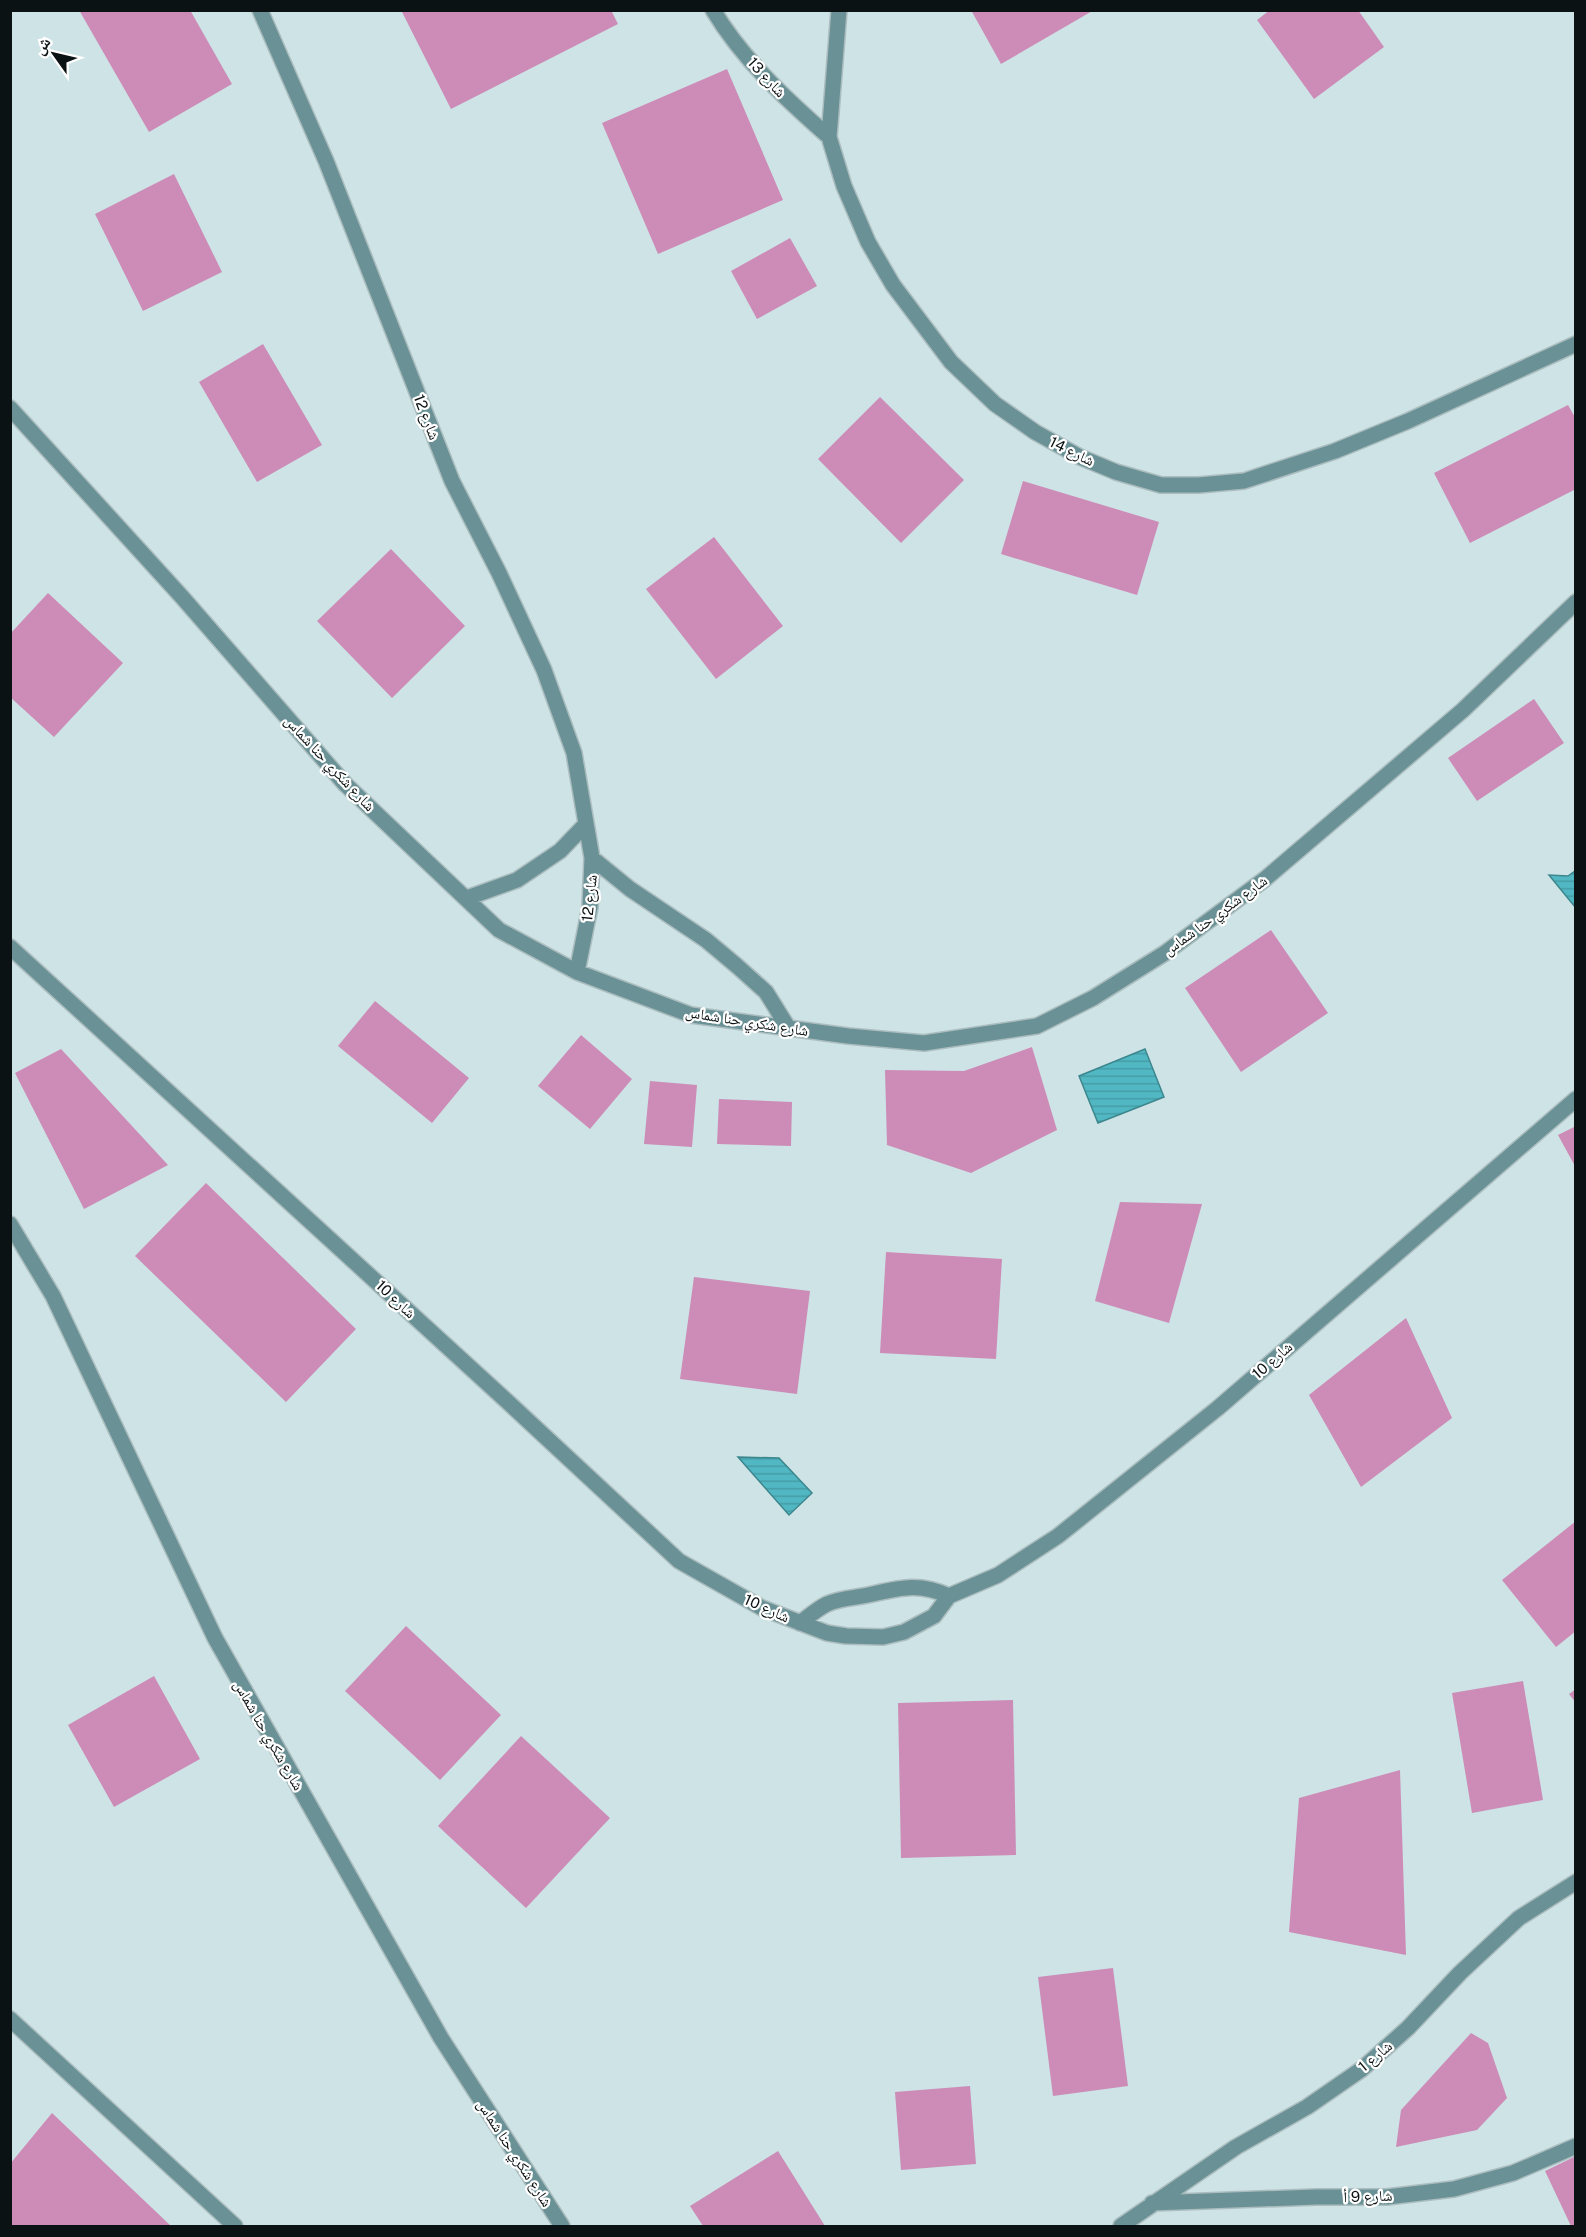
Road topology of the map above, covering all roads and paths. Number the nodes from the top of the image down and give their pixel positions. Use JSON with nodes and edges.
{"nodes":[{"id":1,"x":260,"y":10,"type":"edge"},
{"id":2,"x":713,"y":10,"type":"edge"},
{"id":3,"x":839,"y":10,"type":"edge"},
{"id":4,"x":829,"y":137,"type":"junction"},
{"id":5,"x":1575,"y":344,"type":"edge"},
{"id":6,"x":10,"y":408,"type":"edge"},
{"id":7,"x":1575,"y":602,"type":"edge"},
{"id":8,"x":586,"y":824,"type":"junction"},
{"id":9,"x":592,"y":858,"type":"junction"},
{"id":10,"x":467,"y":898,"type":"junction"},
{"id":11,"x":10,"y":947,"type":"edge"},
{"id":12,"x":577,"y":972,"type":"junction"},
{"id":13,"x":789,"y":1029,"type":"junction"},
{"id":14,"x":1575,"y":1098,"type":"edge"},
{"id":15,"x":10,"y":1224,"type":"edge"},
{"id":16,"x":950,"y":1596,"type":"junction"},
{"id":17,"x":800,"y":1623,"type":"junction"},
{"id":18,"x":1575,"y":1882,"type":"edge"},
{"id":19,"x":10,"y":2019,"type":"edge"},
{"id":20,"x":1575,"y":2146,"type":"edge"},
{"id":21,"x":1152,"y":2203,"type":"junction"},
{"id":22,"x":234,"y":2226,"type":"edge"},
{"id":23,"x":562,"y":2226,"type":"edge"},
{"id":24,"x":1121,"y":2226,"type":"edge"}],
"edges":[{"from":1,"to":8,"type":"street","name":"شارع 12"},
{"from":2,"to":4,"type":"street","name":"شارع 13"},
{"from":3,"to":4,"type":"street","name":"شارع 14"},
{"from":4,"to":5,"type":"street","name":"شارع 14"},
{"from":6,"to":10,"type":"street","name":"شارع شكري حنا شماس"},
{"from":7,"to":13,"type":"street","name":"شارع شكري حنا شماس"},
{"from":8,"to":9,"type":"street","name":"شارع 12"},
{"from":8,"to":10,"type":"street"},
{"from":9,"to":12,"type":"street","name":"شارع 12"},
{"from":9,"to":13,"type":"street"},
{"from":10,"to":12,"type":"street","name":"شارع شكري حنا شماس"},
{"from":11,"to":17,"type":"street","name":"شارع 10"},
{"from":12,"to":13,"type":"street","name":"شارع شكري حنا شماس"},
{"from":14,"to":16,"type":"street","name":"شارع 10"},
{"from":15,"to":23,"type":"street","name":"شارع شكري حنا شماس"},
{"from":16,"to":17,"type":"street","name":"شارع 10"},
{"from":16,"to":17,"type":"street","name":"شارع 10"},
{"from":18,"to":21,"type":"street","name":"شارع 1"},
{"from":19,"to":22,"type":"street"},
{"from":20,"to":21,"type":"street","name":"شارع 9 أ"},
{"from":21,"to":24,"type":"street","name":"شارع 1"}]}
